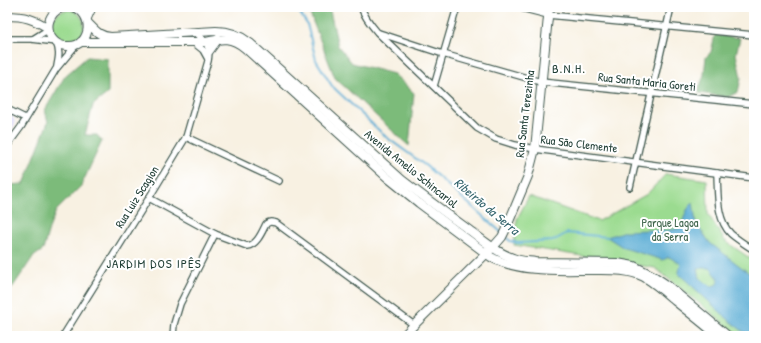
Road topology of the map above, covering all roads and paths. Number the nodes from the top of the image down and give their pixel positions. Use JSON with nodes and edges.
{"nodes":[{"id":1,"x":64,"y":7,"type":"edge"},
{"id":2,"x":73,"y":7,"type":"edge"},
{"id":3,"x":92,"y":7,"type":"edge"},
{"id":4,"x":361,"y":7,"type":"edge"},
{"id":5,"x":457,"y":7,"type":"edge"},
{"id":6,"x":517,"y":7,"type":"edge"},
{"id":7,"x":671,"y":7,"type":"edge"},
{"id":8,"x":548,"y":11,"type":"edge"},
{"id":9,"x":7,"y":16,"type":"edge"},
{"id":10,"x":87,"y":21,"type":"junction"},
{"id":11,"x":666,"y":26,"type":"junction"},
{"id":12,"x":49,"y":29,"type":"junction"},
{"id":13,"x":195,"y":32,"type":"junction"},
{"id":14,"x":377,"y":32,"type":"junction"},
{"id":15,"x":754,"y":35,"type":"edge"},
{"id":16,"x":7,"y":39,"type":"edge"},
{"id":17,"x":32,"y":39,"type":"junction"},
{"id":18,"x":218,"y":39,"type":"junction"},
{"id":19,"x":56,"y":42,"type":"junction"},
{"id":20,"x":192,"y":42,"type":"junction"},
{"id":21,"x":206,"y":42,"type":"junction"},
{"id":22,"x":79,"y":43,"type":"junction"},
{"id":23,"x":209,"y":51,"type":"junction"},
{"id":24,"x":443,"y":54,"type":"junction"},
{"id":25,"x":208,"y":61,"type":"junction"},
{"id":26,"x":56,"y":69,"type":"junction"},
{"id":27,"x":541,"y":82,"type":"junction"},
{"id":28,"x":434,"y":86,"type":"junction"},
{"id":29,"x":651,"y":93,"type":"junction"},
{"id":30,"x":754,"y":104,"type":"edge"},
{"id":31,"x":7,"y":109,"type":"edge"},
{"id":32,"x":25,"y":118,"type":"junction"},
{"id":33,"x":186,"y":137,"type":"junction"},
{"id":34,"x":7,"y":146,"type":"edge"},
{"id":35,"x":535,"y":149,"type":"junction"},
{"id":36,"x":635,"y":162,"type":"junction"},
{"id":37,"x":718,"y":173,"type":"junction"},
{"id":38,"x":754,"y":178,"type":"edge"},
{"id":39,"x":279,"y":181,"type":"dead end"},
{"id":40,"x":630,"y":187,"type":"dead end"},
{"id":41,"x":149,"y":198,"type":"junction"},
{"id":42,"x":215,"y":234,"type":"junction"},
{"id":43,"x":494,"y":248,"type":"junction"},
{"id":44,"x":754,"y":250,"type":"edge"},
{"id":45,"x":488,"y":256,"type":"junction"},
{"id":46,"x":414,"y":326,"type":"junction"},
{"id":47,"x":63,"y":336,"type":"edge"},
{"id":48,"x":173,"y":336,"type":"edge"},
{"id":49,"x":403,"y":336,"type":"edge"},
{"id":50,"x":718,"y":336,"type":"edge"},
{"id":51,"x":728,"y":336,"type":"edge"}],
"edges":[{"from":1,"to":12,"type":"main road"},
{"from":2,"to":10,"type":"main road","name":"Avenida Amelio Schincariol"},
{"from":3,"to":10,"type":"main road"},
{"from":4,"to":14,"type":"street","name":"Rua São Clemente"},
{"from":5,"to":24,"type":"street"},
{"from":6,"to":8,"type":"street"},
{"from":7,"to":11,"type":"street"},
{"from":8,"to":11,"type":"street"},
{"from":8,"to":27,"type":"main road","name":"Rua Santa Terezinha"},
{"from":9,"to":12,"type":"main road"},
{"from":10,"to":13,"type":"main road","name":"Avenida Amelio Schincariol"},
{"from":10,"to":22,"type":"main road"},
{"from":11,"to":15,"type":"street"},
{"from":11,"to":29,"type":"street"},
{"from":12,"to":17,"type":"street"},
{"from":12,"to":19,"type":"main road"},
{"from":13,"to":21,"type":"street"},
{"from":13,"to":43,"type":"main road","name":"Avenida Amelio Schincariol"},
{"from":14,"to":24,"type":"street","name":"Rua Santa Maria Goreti"},
{"from":14,"to":28,"type":"street","name":"Rua São Clemente"},
{"from":16,"to":17,"type":"street"},
{"from":17,"to":19,"type":"street"},
{"from":18,"to":21,"type":"main road","name":"Avenida Amelio Schincariol"},
{"from":18,"to":23,"type":"main road"},
{"from":18,"to":45,"type":"main road","name":"Avenida Amelio Schincariol"},
{"from":19,"to":22,"type":"main road","name":"Avenida Amelio Schincariol"},
{"from":19,"to":26,"type":"street"},
{"from":20,"to":21,"type":"main road","name":"Avenida Amelio Schincariol"},
{"from":20,"to":22,"type":"main road","name":"Avenida Amelio Schincariol"},
{"from":20,"to":25,"type":"street"},
{"from":21,"to":23,"type":"street"},
{"from":22,"to":26,"type":"street"},
{"from":23,"to":25,"type":"street","name":"Rua Luiz Scagion"},
{"from":24,"to":27,"type":"street","name":"Rua Santa Maria Goreti"},
{"from":24,"to":28,"type":"street"},
{"from":25,"to":33,"type":"street","name":"Rua Luiz Scagion"},
{"from":26,"to":32,"type":"street"},
{"from":27,"to":29,"type":"street","name":"Rua Santa Maria Goreti"},
{"from":27,"to":35,"type":"main road","name":"Rua Santa Terezinha"},
{"from":28,"to":35,"type":"street","name":"Rua São Clemente"},
{"from":29,"to":30,"type":"street","name":"Rua Santa Maria Goreti"},
{"from":29,"to":36,"type":"street"},
{"from":31,"to":32,"type":"street"},
{"from":32,"to":34,"type":"street"},
{"from":33,"to":39,"type":"street"},
{"from":33,"to":41,"type":"street","name":"Rua Luiz Scagion"},
{"from":35,"to":36,"type":"street","name":"Rua São Clemente"},
{"from":35,"to":43,"type":"main road","name":"Rua Santa Terezinha"},
{"from":36,"to":37,"type":"street","name":"Rua São Clemente"},
{"from":36,"to":40,"type":"street"},
{"from":37,"to":38,"type":"street","name":"Rua São Clemente"},
{"from":37,"to":44,"type":"street"},
{"from":41,"to":42,"type":"street"},
{"from":41,"to":47,"type":"street","name":"Rua Luiz Scagion"},
{"from":42,"to":46,"type":"street"},
{"from":42,"to":48,"type":"street"},
{"from":43,"to":45,"type":"main road","name":"Rua Santa Terezinha"},
{"from":43,"to":51,"type":"main road","name":"Avenida Amelio Schincariol"},
{"from":45,"to":46,"type":"main road","name":"Rua Santa Terezinha"},
{"from":45,"to":50,"type":"main road","name":"Avenida Amelio Schincariol"},
{"from":46,"to":49,"type":"main road","name":"Rua Santa Terezinha"}]}
